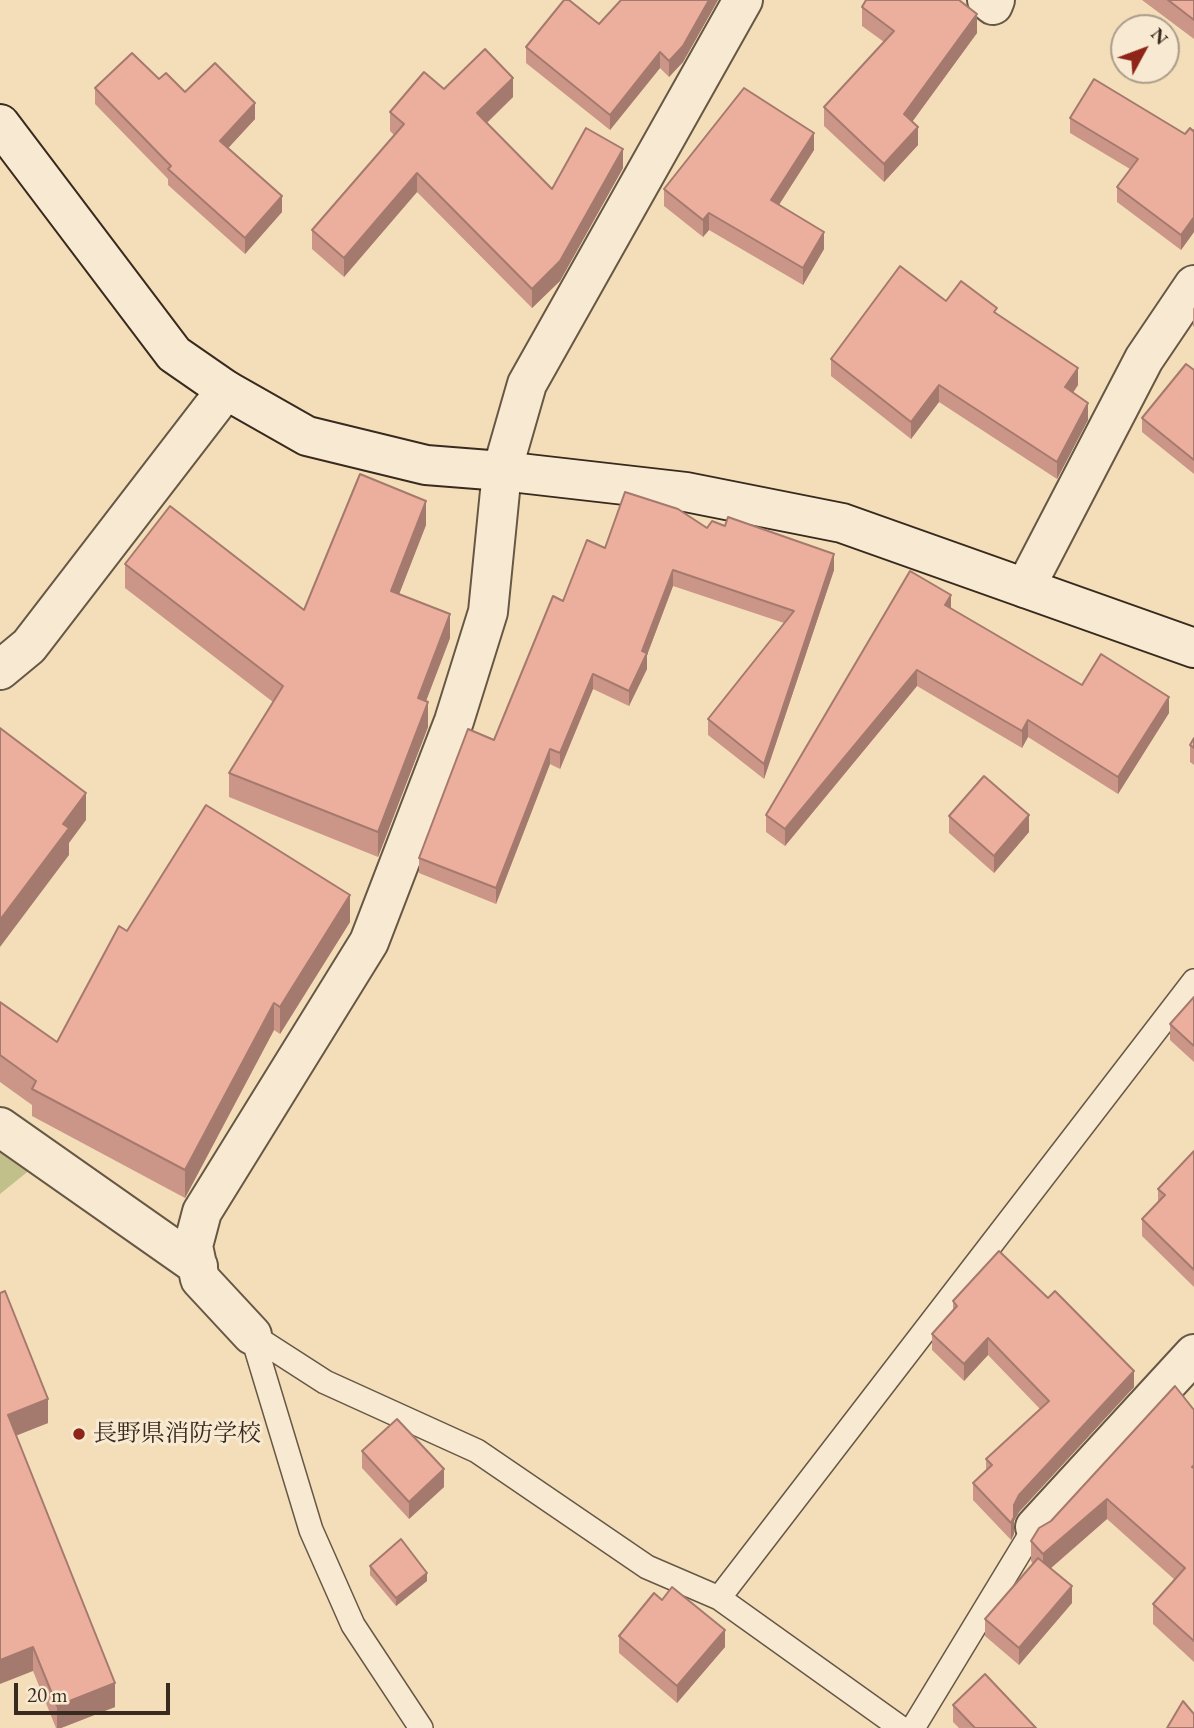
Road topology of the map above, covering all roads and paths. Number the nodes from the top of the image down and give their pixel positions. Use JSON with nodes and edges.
{"nodes":[{"id":1,"x":743,"y":0,"type":"edge"},
{"id":2,"x":987,"y":0,"type":"edge"},
{"id":3,"x":995,"y":0,"type":"edge"},
{"id":4,"x":0,"y":124,"type":"edge"},
{"id":5,"x":1194,"y":285,"type":"edge"},
{"id":6,"x":226,"y":390,"type":"junction"},
{"id":7,"x":502,"y":471,"type":"junction"},
{"id":8,"x":1025,"y":589,"type":"junction"},
{"id":9,"x":1194,"y":648,"type":"edge"},
{"id":10,"x":0,"y":670,"type":"edge"},
{"id":11,"x":1194,"y":981,"type":"edge"},
{"id":12,"x":0,"y":1127,"type":"edge"},
{"id":13,"x":198,"y":1266,"type":"junction"},
{"id":14,"x":253,"y":1335,"type":"junction"},
{"id":15,"x":1194,"y":1354,"type":"edge"},
{"id":16,"x":1035,"y":1527,"type":"joint"},
{"id":17,"x":719,"y":1598,"type":"junction"},
{"id":18,"x":421,"y":1728,"type":"edge"},
{"id":19,"x":901,"y":1728,"type":"edge"},
{"id":20,"x":913,"y":1728,"type":"edge"}],
"edges":[{"from":1,"to":7,"type":"street"},
{"from":2,"to":3,"type":"street"},
{"from":4,"to":6,"type":"street"},
{"from":5,"to":8,"type":"street"},
{"from":6,"to":7,"type":"street"},
{"from":6,"to":10,"type":"street"},
{"from":7,"to":8,"type":"street"},
{"from":7,"to":13,"type":"street"},
{"from":8,"to":9,"type":"street"},
{"from":11,"to":17,"type":"lane"},
{"from":12,"to":13,"type":"street"},
{"from":13,"to":14,"type":"street"},
{"from":14,"to":17,"type":"lane"},
{"from":14,"to":18,"type":"lane"},
{"from":15,"to":16,"type":"street"},
{"from":16,"to":20,"type":"lane"},
{"from":17,"to":19,"type":"lane"}]}
